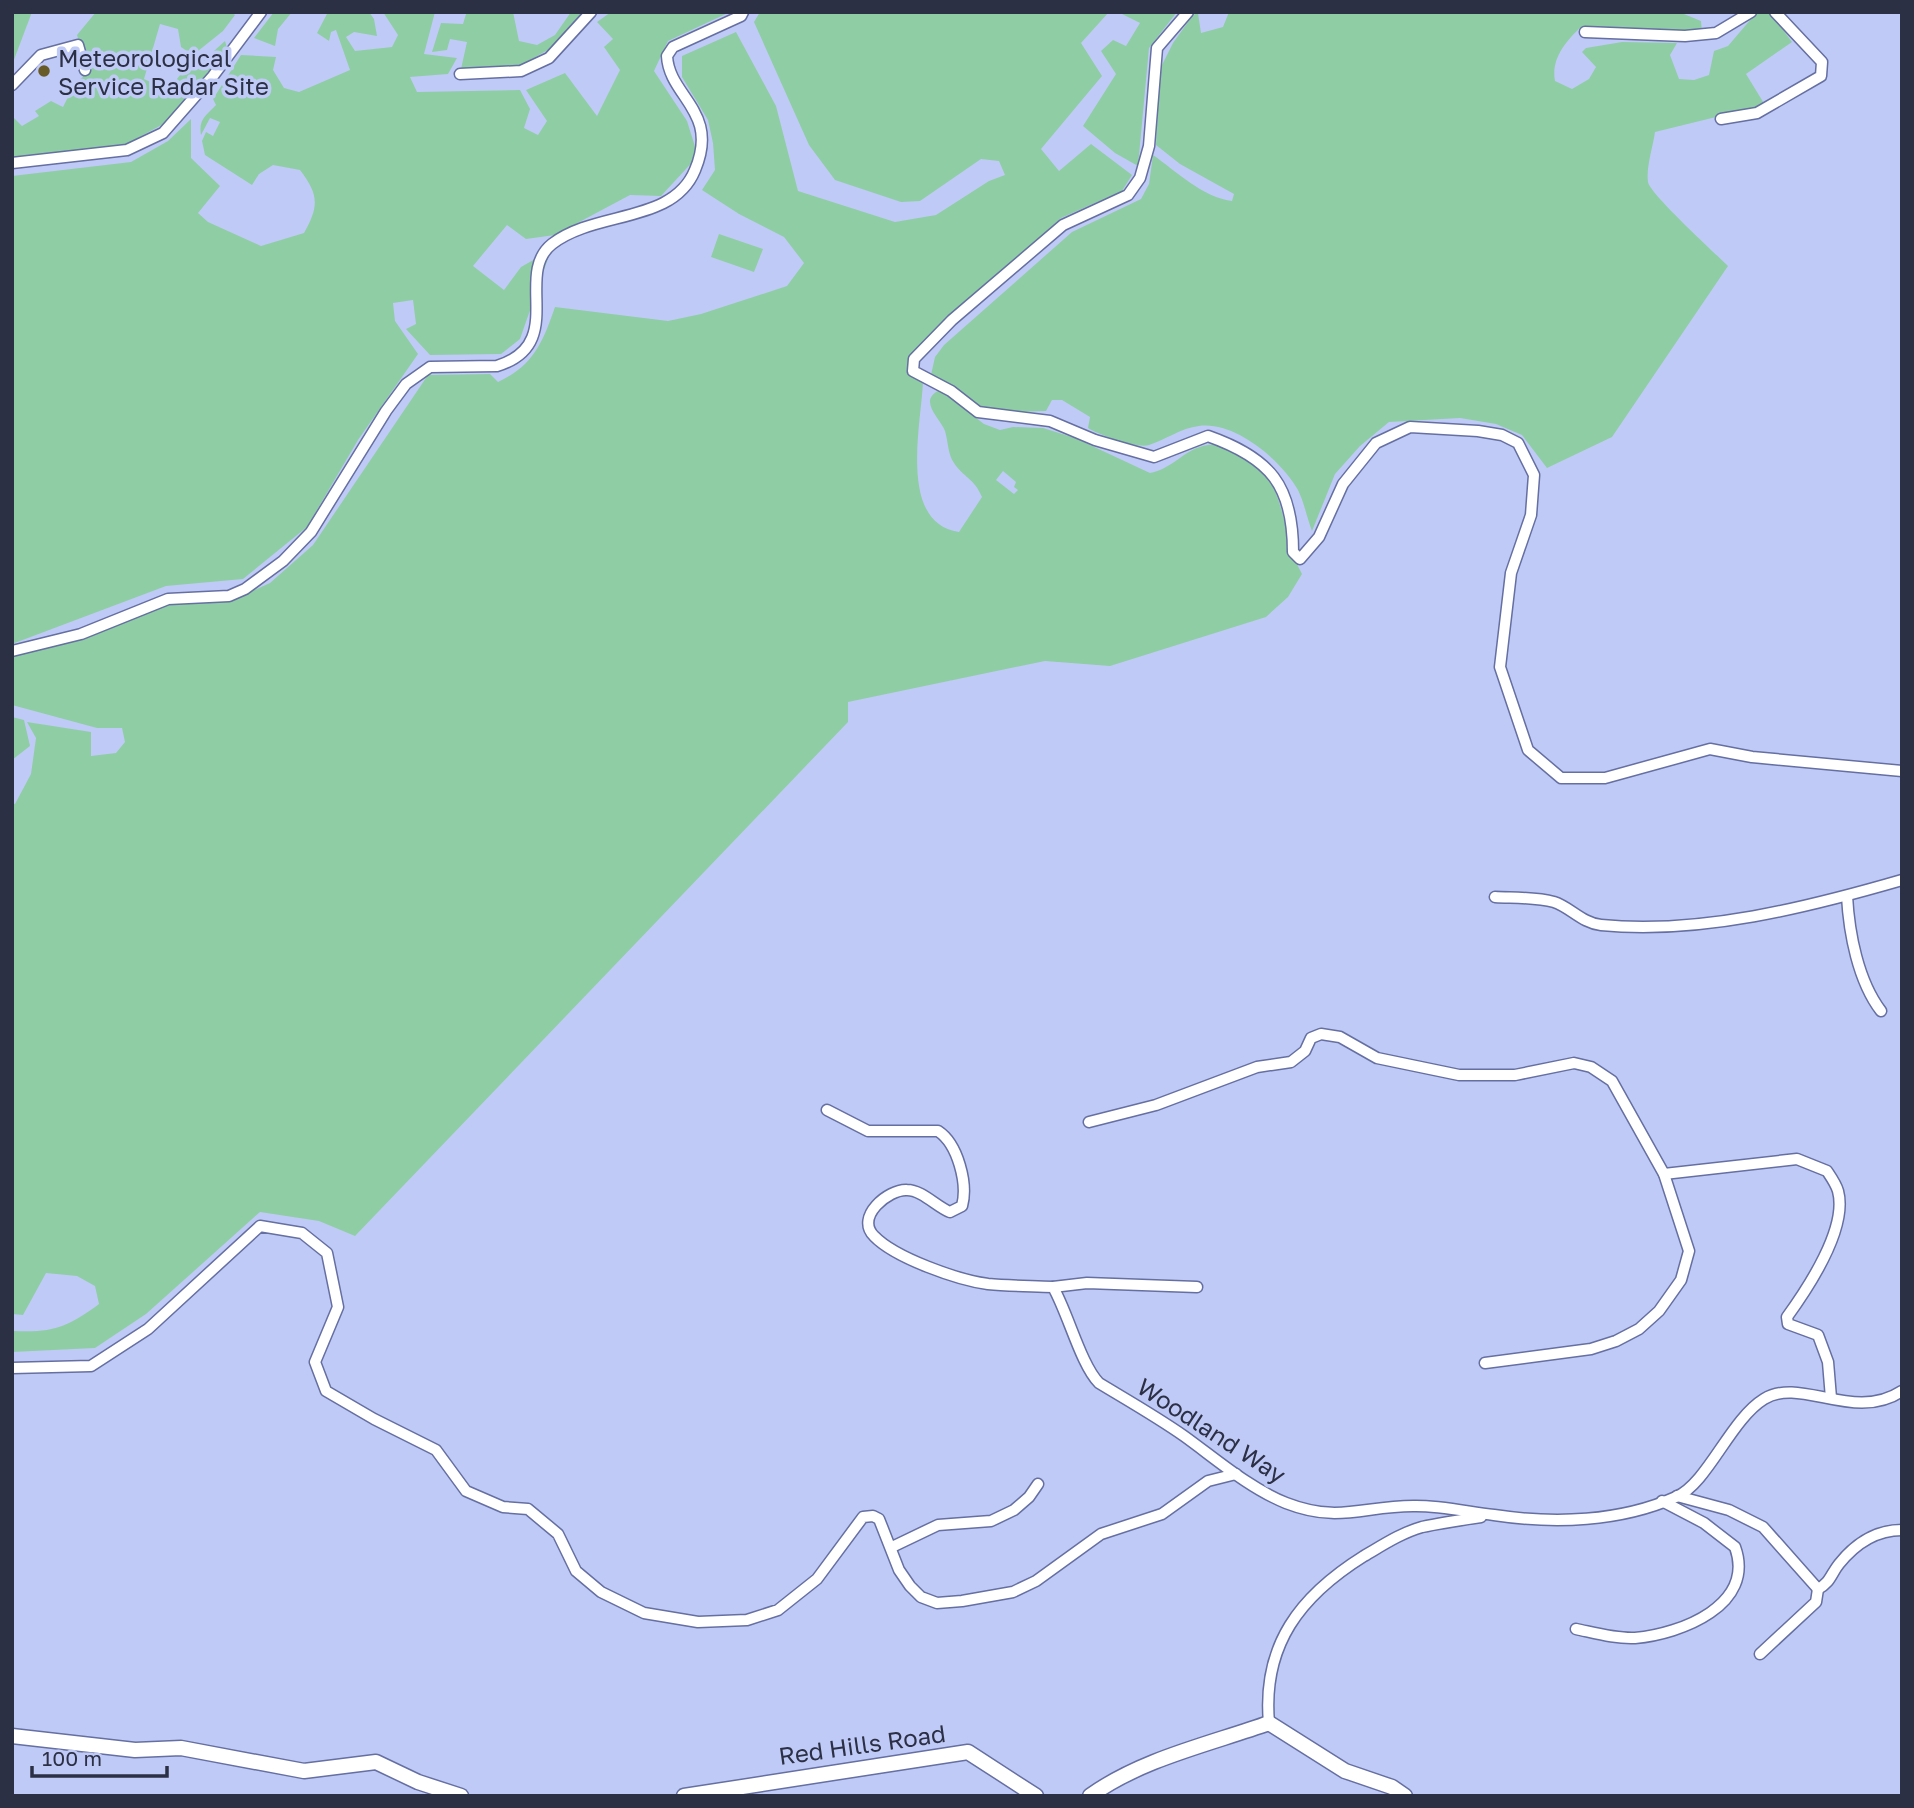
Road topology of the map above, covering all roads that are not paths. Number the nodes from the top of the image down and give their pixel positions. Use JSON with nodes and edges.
{"nodes":[{"id":1,"x":591,"y":12,"type":"edge"},
{"id":2,"x":743,"y":12,"type":"edge"},
{"id":3,"x":1188,"y":12,"type":"edge"},
{"id":4,"x":1751,"y":12,"type":"edge"},
{"id":5,"x":1775,"y":12,"type":"edge"},
{"id":6,"x":258,"y":14,"type":"edge"},
{"id":7,"x":1585,"y":32,"type":"dead end"},
{"id":8,"x":85,"y":70,"type":"dead end"},
{"id":9,"x":460,"y":74,"type":"dead end"},
{"id":10,"x":12,"y":85,"type":"edge"},
{"id":11,"x":1721,"y":119,"type":"dead end"},
{"id":12,"x":12,"y":163,"type":"edge"},
{"id":13,"x":12,"y":651,"type":"edge"},
{"id":14,"x":1902,"y":771,"type":"edge"},
{"id":15,"x":1902,"y":880,"type":"edge"},
{"id":16,"x":1847,"y":896,"type":"junction"},
{"id":17,"x":1495,"y":897,"type":"dead end"},
{"id":18,"x":1881,"y":1011,"type":"dead end"},
{"id":19,"x":827,"y":1110,"type":"dead end"},
{"id":20,"x":1089,"y":1122,"type":"dead end"},
{"id":21,"x":1664,"y":1174,"type":"junction"},
{"id":22,"x":1053,"y":1287,"type":"junction"},
{"id":23,"x":1197,"y":1287,"type":"dead end"},
{"id":24,"x":1485,"y":1363,"type":"dead end"},
{"id":25,"x":12,"y":1368,"type":"edge"},
{"id":26,"x":1902,"y":1391,"type":"edge"},
{"id":27,"x":1831,"y":1398,"type":"junction"},
{"id":28,"x":1236,"y":1474,"type":"junction"},
{"id":29,"x":1038,"y":1484,"type":"dead end"},
{"id":30,"x":1677,"y":1496,"type":"junction"},
{"id":31,"x":1662,"y":1501,"type":"junction"},
{"id":32,"x":1491,"y":1515,"type":"junction"},
{"id":33,"x":1902,"y":1530,"type":"edge"},
{"id":34,"x":892,"y":1547,"type":"junction"},
{"id":35,"x":1818,"y":1589,"type":"junction"},
{"id":36,"x":1576,"y":1629,"type":"dead end"},
{"id":37,"x":1760,"y":1654,"type":"dead end"},
{"id":38,"x":1269,"y":1723,"type":"junction"},
{"id":39,"x":12,"y":1735,"type":"edge"},
{"id":40,"x":461,"y":1796,"type":"edge"},
{"id":41,"x":684,"y":1796,"type":"edge"},
{"id":42,"x":1036,"y":1796,"type":"edge"},
{"id":43,"x":1090,"y":1796,"type":"edge"},
{"id":44,"x":1405,"y":1796,"type":"edge"}],
"edges":[{"from":1,"to":9,"type":"street"},
{"from":2,"to":13,"type":"street"},
{"from":3,"to":14,"type":"street"},
{"from":4,"to":7,"type":"street"},
{"from":5,"to":11,"type":"street"},
{"from":6,"to":12,"type":"street"},
{"from":8,"to":10,"type":"street"},
{"from":15,"to":16,"type":"street"},
{"from":16,"to":17,"type":"street"},
{"from":16,"to":18,"type":"street"},
{"from":19,"to":22,"type":"street"},
{"from":20,"to":21,"type":"street"},
{"from":21,"to":24,"type":"street"},
{"from":21,"to":27,"type":"street"},
{"from":22,"to":23,"type":"street"},
{"from":22,"to":28,"type":"street","name":"Woodland Way"},
{"from":25,"to":34,"type":"street"},
{"from":26,"to":27,"type":"street","name":"Woodland Way"},
{"from":27,"to":30,"type":"street","name":"Woodland Way"},
{"from":28,"to":32,"type":"street","name":"Woodland Way"},
{"from":28,"to":34,"type":"street"},
{"from":29,"to":34,"type":"street"},
{"from":30,"to":31,"type":"street","name":"Woodland Way"},
{"from":30,"to":35,"type":"street"},
{"from":31,"to":32,"type":"street","name":"Woodland Way"},
{"from":31,"to":36,"type":"street"},
{"from":32,"to":38,"type":"street"},
{"from":33,"to":35,"type":"street"},
{"from":35,"to":37,"type":"street"},
{"from":38,"to":43,"type":"main road"},
{"from":38,"to":44,"type":"main road"},
{"from":39,"to":40,"type":"main road"},
{"from":41,"to":42,"type":"main road","name":"Red Hills Road"}]}
